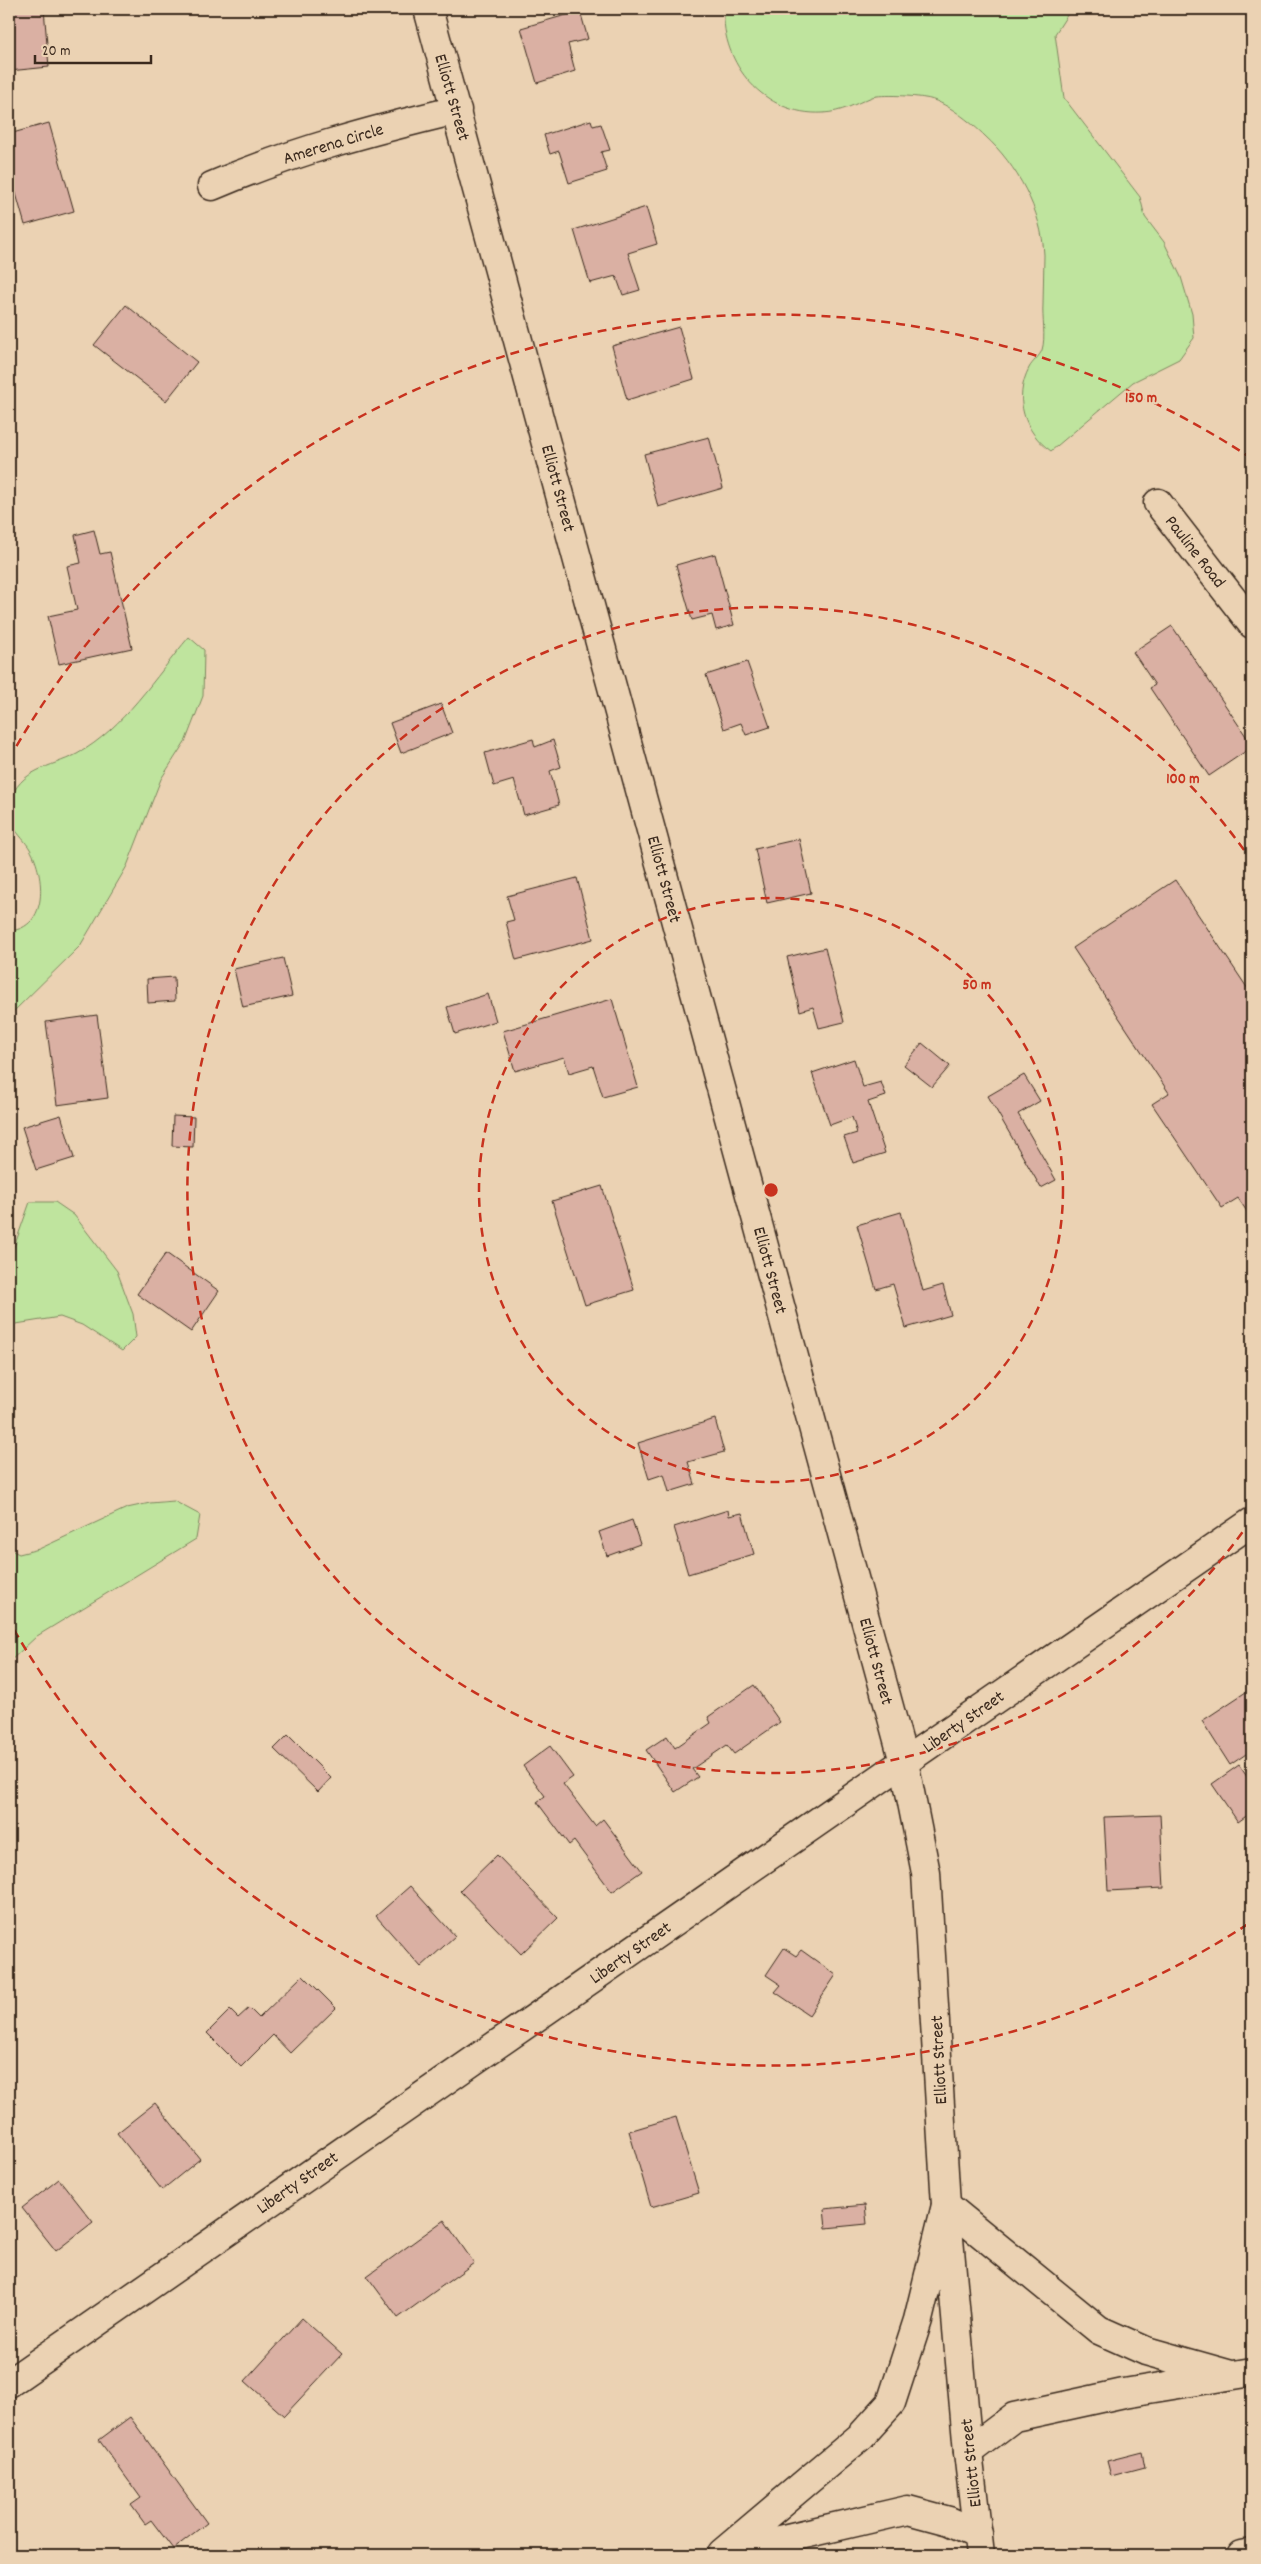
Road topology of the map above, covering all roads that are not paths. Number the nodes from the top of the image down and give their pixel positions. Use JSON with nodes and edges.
{"nodes":[{"id":1,"x":428,"y":9,"type":"edge"},
{"id":2,"x":457,"y":110,"type":"junction"},
{"id":3,"x":212,"y":186,"type":"dead end"},
{"id":4,"x":1158,"y":503,"type":"dead end"},
{"id":5,"x":1252,"y":624,"type":"edge"},
{"id":6,"x":1252,"y":1522,"type":"edge"},
{"id":7,"x":904,"y":1762,"type":"junction"},
{"id":8,"x":946,"y":2205,"type":"junction"},
{"id":9,"x":1242,"y":2374,"type":"edge"},
{"id":10,"x":9,"y":2382,"type":"edge"},
{"id":11,"x":968,"y":2452,"type":"junction"},
{"id":12,"x":979,"y":2545,"type":"edge"},
{"id":13,"x":1252,"y":2553,"type":"edge"},
{"id":14,"x":714,"y":2554,"type":"edge"},
{"id":15,"x":1242,"y":2555,"type":"edge"}],
"edges":[{"from":1,"to":2,"type":"main road","name":"Elliott Street"},
{"from":2,"to":3,"type":"main road","name":"Amerena Circle"},
{"from":2,"to":7,"type":"main road","name":"Elliott Street"},
{"from":4,"to":5,"type":"main road","name":"Pauline Road"},
{"from":6,"to":7,"type":"main road","name":"Liberty Street"},
{"from":7,"to":8,"type":"main road","name":"Elliott Street"},
{"from":7,"to":10,"type":"main road","name":"Liberty Street"},
{"from":8,"to":9,"type":"main road"},
{"from":8,"to":11,"type":"main road","name":"Elliott Street"},
{"from":8,"to":14,"type":"main road"},
{"from":9,"to":11,"type":"main road"},
{"from":11,"to":12,"type":"main road","name":"Elliott Street"},
{"from":12,"to":14,"type":"main road"},
{"from":13,"to":15,"type":"main road"}]}
